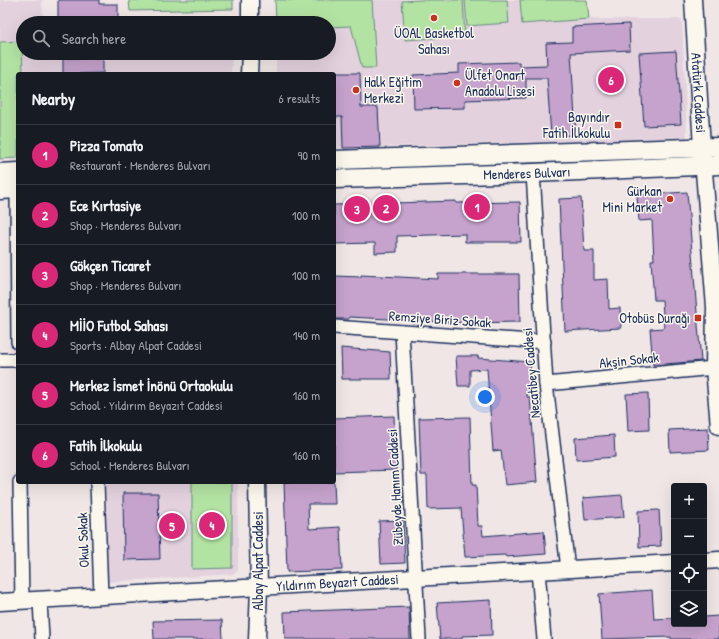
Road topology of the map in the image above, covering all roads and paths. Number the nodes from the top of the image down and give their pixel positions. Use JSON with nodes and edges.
{"nodes":[{"id":1,"x":250,"y":0,"type":"edge"},
{"id":2,"x":693,"y":0,"type":"edge"},
{"id":3,"x":250,"y":16,"type":"edge"},
{"id":4,"x":710,"y":147,"type":"edge"},
{"id":5,"x":336,"y":160,"type":"edge"},
{"id":6,"x":711,"y":165,"type":"edge"},
{"id":7,"x":0,"y":173,"type":"edge"},
{"id":8,"x":533,"y":173,"type":"junction"},
{"id":9,"x":336,"y":179,"type":"edge"},
{"id":10,"x":13,"y":185,"type":"edge"},
{"id":11,"x":16,"y":279,"type":"edge"},
{"id":12,"x":336,"y":327,"type":"edge"},
{"id":13,"x":402,"y":332,"type":"junction"},
{"id":14,"x":544,"y":342,"type":"junction"},
{"id":15,"x":0,"y":360,"type":"edge"},
{"id":16,"x":16,"y":360,"type":"edge"},
{"id":17,"x":714,"y":368,"type":"junction"},
{"id":18,"x":546,"y":384,"type":"junction"},
{"id":19,"x":719,"y":421,"type":"edge"},
{"id":20,"x":20,"y":484,"type":"edge"},
{"id":21,"x":97,"y":484,"type":"edge"},
{"id":22,"x":257,"y":484,"type":"edge"},
{"id":23,"x":719,"y":560,"type":"edge"},
{"id":24,"x":707,"y":561,"type":"edge"},
{"id":25,"x":671,"y":563,"type":"edge"},
{"id":26,"x":568,"y":569,"type":"junction"},
{"id":27,"x":538,"y":571,"type":"junction"},
{"id":28,"x":416,"y":578,"type":"junction"},
{"id":29,"x":259,"y":588,"type":"junction"},
{"id":30,"x":101,"y":596,"type":"junction"},
{"id":31,"x":40,"y":600,"type":"junction"},
{"id":32,"x":22,"y":601,"type":"junction"},
{"id":33,"x":0,"y":602,"type":"edge"},
{"id":34,"x":42,"y":639,"type":"edge"},
{"id":35,"x":257,"y":639,"type":"edge"},
{"id":36,"x":419,"y":639,"type":"edge"},
{"id":37,"x":544,"y":639,"type":"edge"}],
"edges":[{"from":1,"to":3,"type":"street"},
{"from":2,"to":4,"type":"street","name":"Atatürk Caddesi"},
{"from":4,"to":5,"type":"main road","name":"Menderes Bulvarı"},
{"from":4,"to":6,"type":"street","name":"Atatürk Caddesi"},
{"from":6,"to":8,"type":"main road","name":"Menderes Bulvarı"},
{"from":6,"to":17,"type":"street","name":"Atatürk Caddesi"},
{"from":7,"to":10,"type":"main road"},
{"from":8,"to":9,"type":"main road","name":"Menderes Bulvarı"},
{"from":8,"to":14,"type":"street","name":"Necatibey Caddesi"},
{"from":10,"to":11,"type":"street"},
{"from":12,"to":13,"type":"street","name":"Remziye Biriz Sokak"},
{"from":13,"to":14,"type":"street","name":"Remziye Biriz Sokak"},
{"from":13,"to":28,"type":"street","name":"Zübeyde Hanım Caddesi"},
{"from":14,"to":18,"type":"street","name":"Necatibey Caddesi"},
{"from":15,"to":16,"type":"street"},
{"from":17,"to":18,"type":"street","name":"Akşin Sokak"},
{"from":17,"to":19,"type":"street","name":"Atatürk Caddesi"},
{"from":18,"to":26,"type":"street","name":"Necatibey Caddesi"},
{"from":20,"to":32,"type":"street"},
{"from":21,"to":30,"type":"street","name":"Okul Sokak"},
{"from":22,"to":29,"type":"street","name":"Albay Alpat Caddesi"},
{"from":23,"to":24,"type":"street"},
{"from":25,"to":26,"type":"street","name":"Yıldırım Beyazıt Caddesi"},
{"from":26,"to":27,"type":"street","name":"Yıldırım Beyazıt Caddesi"},
{"from":27,"to":28,"type":"street","name":"Yıldırım Beyazıt Caddesi"},
{"from":27,"to":37,"type":"street"},
{"from":28,"to":29,"type":"street","name":"Yıldırım Beyazıt Caddesi"},
{"from":28,"to":36,"type":"street","name":"Zübeyde Hanım Caddesi"},
{"from":29,"to":30,"type":"street","name":"Yıldırım Beyazıt Caddesi"},
{"from":29,"to":35,"type":"street","name":"Albay Alpat Caddesi"},
{"from":30,"to":31,"type":"street","name":"Yıldırım Beyazıt Caddesi"},
{"from":31,"to":32,"type":"street","name":"Yıldırım Beyazıt Caddesi"},
{"from":31,"to":34,"type":"street"},
{"from":32,"to":33,"type":"street","name":"Yıldırım Beyazıt Caddesi"}]}
